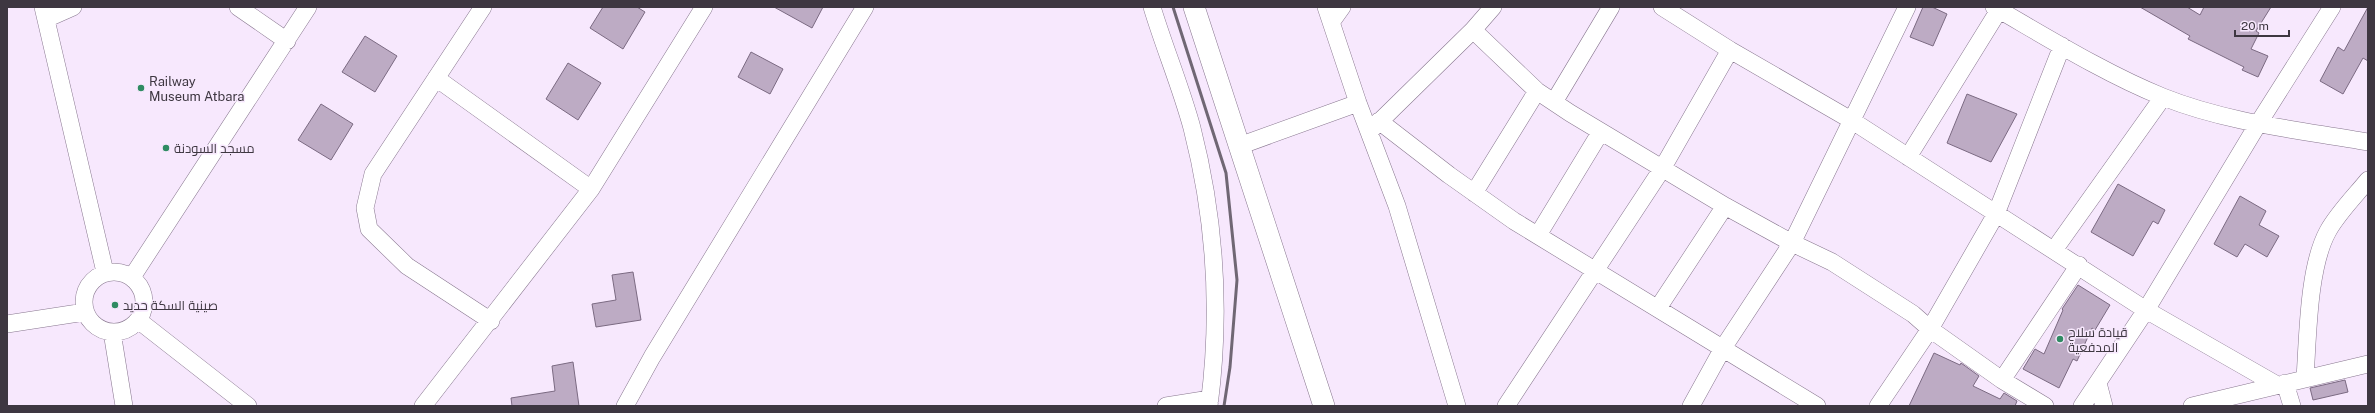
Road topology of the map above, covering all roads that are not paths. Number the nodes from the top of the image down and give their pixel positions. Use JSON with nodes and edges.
{"nodes":[{"id":1,"x":73,"y":7,"type":"edge"},
{"id":2,"x":238,"y":7,"type":"edge"},
{"id":3,"x":308,"y":7,"type":"edge"},
{"id":4,"x":483,"y":7,"type":"edge"},
{"id":5,"x":704,"y":7,"type":"edge"},
{"id":6,"x":864,"y":7,"type":"edge"},
{"id":7,"x":1152,"y":7,"type":"edge"},
{"id":8,"x":1195,"y":7,"type":"edge"},
{"id":9,"x":1342,"y":7,"type":"edge"},
{"id":10,"x":1494,"y":7,"type":"edge"},
{"id":11,"x":1611,"y":7,"type":"edge"},
{"id":12,"x":1662,"y":7,"type":"edge"},
{"id":13,"x":1907,"y":7,"type":"edge"},
{"id":14,"x":2332,"y":7,"type":"edge"},
{"id":15,"x":1997,"y":8,"type":"edge"},
{"id":16,"x":44,"y":13,"type":"edge"},
{"id":17,"x":1329,"y":14,"type":"edge"},
{"id":18,"x":1473,"y":30,"type":"junction"},
{"id":19,"x":287,"y":41,"type":"junction"},
{"id":20,"x":2062,"y":46,"type":"junction"},
{"id":21,"x":1730,"y":50,"type":"junction"},
{"id":22,"x":436,"y":78,"type":"junction"},
{"id":23,"x":1537,"y":91,"type":"junction"},
{"id":24,"x":2163,"y":97,"type":"junction"},
{"id":25,"x":1554,"y":102,"type":"junction"},
{"id":26,"x":1358,"y":103,"type":"junction"},
{"id":27,"x":1851,"y":120,"type":"junction"},
{"id":28,"x":2258,"y":124,"type":"junction"},
{"id":29,"x":1375,"y":126,"type":"junction"},
{"id":30,"x":1600,"y":134,"type":"junction"},
{"id":31,"x":2365,"y":137,"type":"edge"},
{"id":32,"x":1239,"y":146,"type":"junction"},
{"id":33,"x":1908,"y":157,"type":"junction"},
{"id":34,"x":1662,"y":169,"type":"junction"},
{"id":35,"x":2368,"y":180,"type":"edge"},
{"id":36,"x":591,"y":189,"type":"junction"},
{"id":37,"x":1474,"y":193,"type":"junction"},
{"id":38,"x":1725,"y":206,"type":"junction"},
{"id":39,"x":1996,"y":214,"type":"junction"},
{"id":40,"x":1538,"y":235,"type":"junction"},
{"id":41,"x":1792,"y":244,"type":"junction"},
{"id":42,"x":2054,"y":250,"type":"junction"},
{"id":43,"x":2079,"y":265,"type":"junction"},
{"id":44,"x":1596,"y":271,"type":"junction"},
{"id":45,"x":105,"y":272,"type":"junction"},
{"id":46,"x":132,"y":277,"type":"junction"},
{"id":47,"x":1658,"y":308,"type":"junction"},
{"id":48,"x":2146,"y":310,"type":"junction"},
{"id":49,"x":85,"y":312,"type":"junction"},
{"id":50,"x":138,"y":320,"type":"junction"},
{"id":51,"x":491,"y":321,"type":"junction"},
{"id":52,"x":7,"y":324,"type":"edge"},
{"id":53,"x":1930,"y":329,"type":"junction"},
{"id":54,"x":112,"y":332,"type":"junction"},
{"id":55,"x":1723,"y":348,"type":"junction"},
{"id":56,"x":2368,"y":364,"type":"edge"},
{"id":57,"x":2305,"y":378,"type":"junction"},
{"id":58,"x":2002,"y":380,"type":"junction"},
{"id":59,"x":2098,"y":383,"type":"junction"},
{"id":60,"x":2281,"y":384,"type":"junction"},
{"id":61,"x":1210,"y":402,"type":"edge"},
{"id":62,"x":124,"y":406,"type":"edge"},
{"id":63,"x":248,"y":406,"type":"edge"},
{"id":64,"x":423,"y":406,"type":"edge"},
{"id":65,"x":625,"y":406,"type":"edge"},
{"id":66,"x":1166,"y":406,"type":"edge"},
{"id":67,"x":1324,"y":406,"type":"edge"},
{"id":68,"x":1457,"y":406,"type":"edge"},
{"id":69,"x":1506,"y":406,"type":"edge"},
{"id":70,"x":1691,"y":406,"type":"edge"},
{"id":71,"x":1817,"y":406,"type":"edge"},
{"id":72,"x":1878,"y":406,"type":"edge"},
{"id":73,"x":2044,"y":406,"type":"edge"},
{"id":74,"x":2082,"y":406,"type":"edge"},
{"id":75,"x":2104,"y":406,"type":"edge"},
{"id":76,"x":2192,"y":406,"type":"edge"},
{"id":77,"x":2292,"y":406,"type":"edge"}],
"edges":[{"from":1,"to":16,"type":"street"},
{"from":2,"to":19,"type":"street"},
{"from":3,"to":19,"type":"street"},
{"from":4,"to":22,"type":"street"},
{"from":5,"to":36,"type":"street"},
{"from":6,"to":65,"type":"street"},
{"from":7,"to":61,"type":"street"},
{"from":8,"to":32,"type":"street"},
{"from":9,"to":17,"type":"street"},
{"from":10,"to":18,"type":"street"},
{"from":11,"to":25,"type":"street"},
{"from":12,"to":21,"type":"street"},
{"from":13,"to":27,"type":"street"},
{"from":14,"to":28,"type":"street"},
{"from":15,"to":20,"type":"street"},
{"from":15,"to":33,"type":"street"},
{"from":16,"to":45,"type":"street"},
{"from":17,"to":26,"type":"street"},
{"from":18,"to":23,"type":"street"},
{"from":18,"to":29,"type":"street"},
{"from":19,"to":46,"type":"street"},
{"from":20,"to":24,"type":"street"},
{"from":20,"to":39,"type":"street"},
{"from":21,"to":27,"type":"street"},
{"from":21,"to":34,"type":"street"},
{"from":22,"to":36,"type":"street"},
{"from":22,"to":51,"type":"street"},
{"from":23,"to":25,"type":"street"},
{"from":23,"to":37,"type":"street"},
{"from":24,"to":28,"type":"street"},
{"from":24,"to":42,"type":"street"},
{"from":25,"to":30,"type":"street"},
{"from":26,"to":29,"type":"street"},
{"from":26,"to":32,"type":"street"},
{"from":27,"to":33,"type":"street"},
{"from":27,"to":41,"type":"street"},
{"from":28,"to":31,"type":"street"},
{"from":28,"to":48,"type":"street"},
{"from":29,"to":37,"type":"street"},
{"from":29,"to":68,"type":"street"},
{"from":30,"to":34,"type":"street"},
{"from":30,"to":40,"type":"street"},
{"from":32,"to":67,"type":"street"},
{"from":33,"to":39,"type":"street"},
{"from":34,"to":38,"type":"street"},
{"from":34,"to":44,"type":"street"},
{"from":35,"to":57,"type":"street"},
{"from":36,"to":51,"type":"street"},
{"from":37,"to":40,"type":"street"},
{"from":38,"to":41,"type":"street"},
{"from":38,"to":47,"type":"street"},
{"from":39,"to":42,"type":"street"},
{"from":39,"to":53,"type":"street"},
{"from":40,"to":44,"type":"street"},
{"from":41,"to":53,"type":"street"},
{"from":41,"to":55,"type":"street"},
{"from":42,"to":43,"type":"street"},
{"from":43,"to":48,"type":"street"},
{"from":43,"to":58,"type":"street"},
{"from":44,"to":47,"type":"street"},
{"from":44,"to":69,"type":"street"},
{"from":45,"to":46,"type":"street"},
{"from":45,"to":49,"type":"street"},
{"from":46,"to":50,"type":"street"},
{"from":47,"to":55,"type":"street"},
{"from":48,"to":59,"type":"street"},
{"from":48,"to":60,"type":"street"},
{"from":49,"to":52,"type":"street"},
{"from":49,"to":54,"type":"street"},
{"from":50,"to":54,"type":"street"},
{"from":50,"to":63,"type":"street"},
{"from":51,"to":64,"type":"street"},
{"from":53,"to":58,"type":"street"},
{"from":53,"to":72,"type":"street"},
{"from":54,"to":62,"type":"street"},
{"from":55,"to":70,"type":"street"},
{"from":55,"to":71,"type":"street"},
{"from":56,"to":57,"type":"street"},
{"from":57,"to":60,"type":"street"},
{"from":58,"to":73,"type":"street"},
{"from":59,"to":74,"type":"street"},
{"from":59,"to":75,"type":"street"},
{"from":60,"to":76,"type":"street"},
{"from":60,"to":77,"type":"street"},
{"from":61,"to":66,"type":"street"}]}
